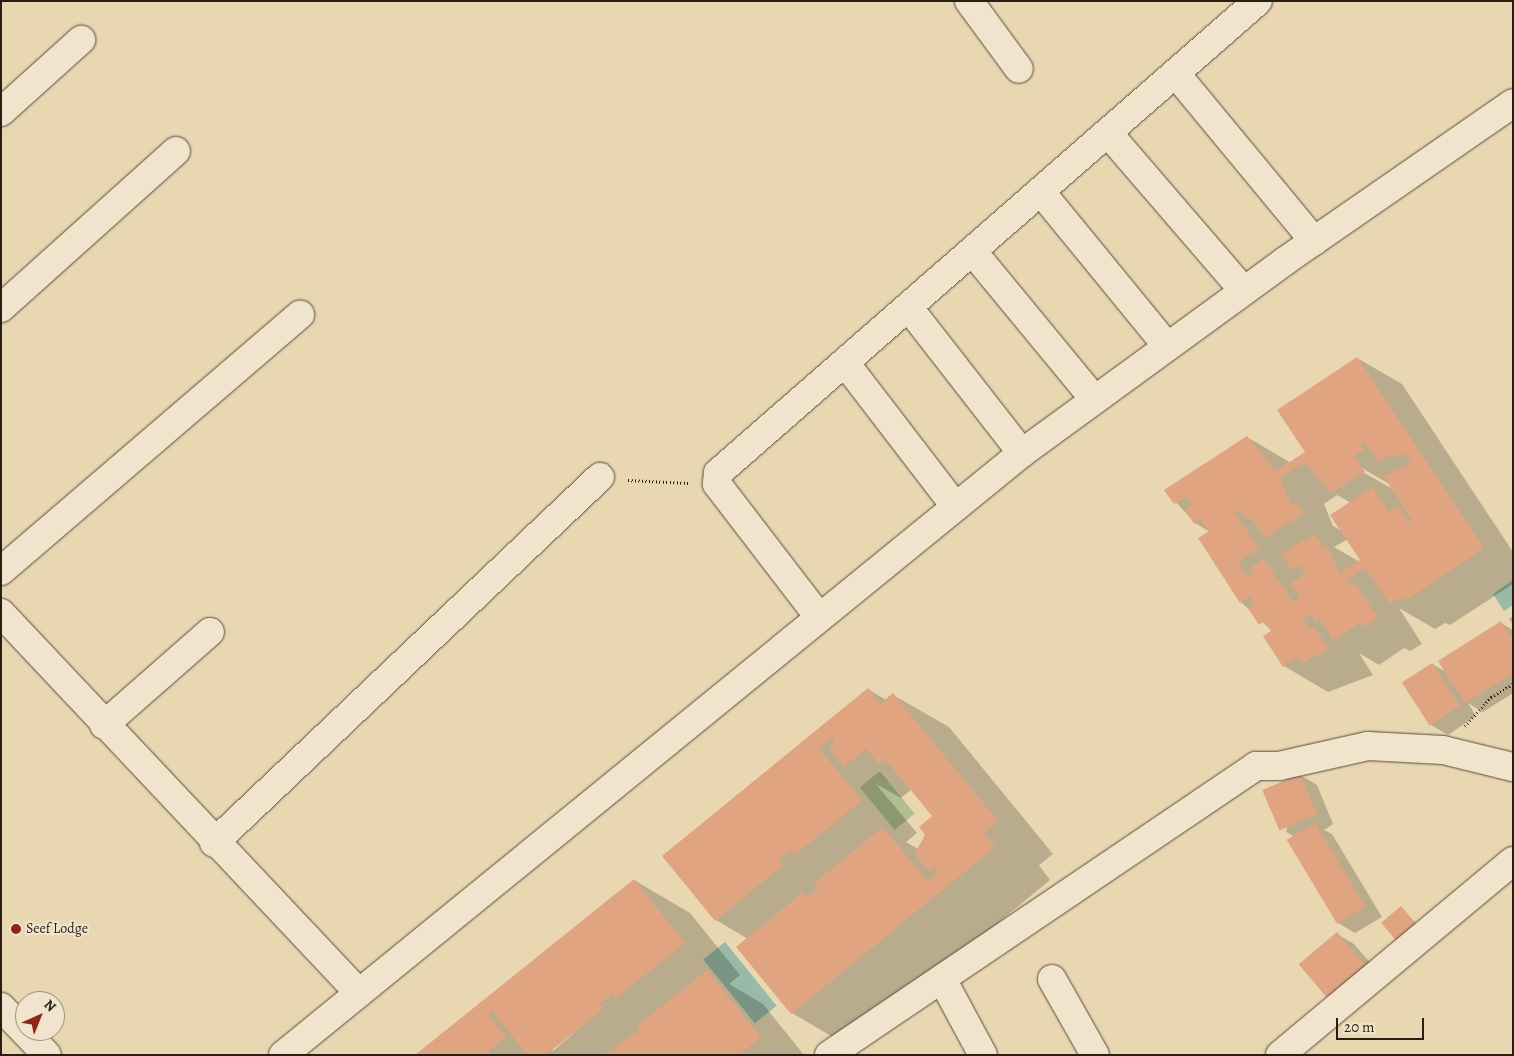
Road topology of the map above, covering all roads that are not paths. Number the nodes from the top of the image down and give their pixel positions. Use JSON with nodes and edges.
{"nodes":[{"id":1,"x":969,"y":1,"type":"edge"},
{"id":2,"x":1258,"y":1,"type":"edge"},
{"id":3,"x":81,"y":40,"type":"dead end"},
{"id":4,"x":1019,"y":69,"type":"dead end"},
{"id":5,"x":1176,"y":74,"type":"junction"},
{"id":6,"x":1513,"y":103,"type":"edge"},
{"id":7,"x":1,"y":112,"type":"edge"},
{"id":8,"x":1108,"y":133,"type":"junction"},
{"id":9,"x":176,"y":151,"type":"dead end"},
{"id":10,"x":1041,"y":192,"type":"junction"},
{"id":11,"x":1314,"y":241,"type":"junction"},
{"id":12,"x":973,"y":252,"type":"junction"},
{"id":13,"x":1244,"y":291,"type":"junction"},
{"id":14,"x":1,"y":308,"type":"edge"},
{"id":15,"x":910,"y":308,"type":"junction"},
{"id":16,"x":300,"y":315,"type":"dead end"},
{"id":17,"x":1167,"y":346,"type":"junction"},
{"id":18,"x":846,"y":364,"type":"junction"},
{"id":19,"x":1094,"y":399,"type":"junction"},
{"id":20,"x":1022,"y":453,"type":"junction"},
{"id":21,"x":600,"y":477,"type":"road end"},
{"id":22,"x":955,"y":506,"type":"junction"},
{"id":23,"x":1,"y":571,"type":"edge"},
{"id":24,"x":1,"y":613,"type":"edge"},
{"id":25,"x":819,"y":617,"type":"junction"},
{"id":26,"x":210,"y":632,"type":"dead end"},
{"id":27,"x":104,"y":725,"type":"junction"},
{"id":28,"x":1513,"y":767,"type":"edge"},
{"id":29,"x":214,"y":843,"type":"junction"},
{"id":30,"x":1513,"y":861,"type":"edge"},
{"id":31,"x":942,"y":979,"type":"junction"},
{"id":32,"x":1052,"y":979,"type":"dead end"},
{"id":33,"x":359,"y":994,"type":"junction"},
{"id":34,"x":1,"y":1007,"type":"edge"},
{"id":35,"x":840,"y":1051,"type":"edge"},
{"id":36,"x":47,"y":1055,"type":"edge"},
{"id":37,"x":283,"y":1055,"type":"edge"},
{"id":38,"x":983,"y":1055,"type":"edge"},
{"id":39,"x":1095,"y":1055,"type":"edge"},
{"id":40,"x":1280,"y":1055,"type":"edge"}],
"edges":[{"from":1,"to":4,"type":"street"},
{"from":2,"to":5,"type":"street"},
{"from":3,"to":7,"type":"street"},
{"from":5,"to":8,"type":"street"},
{"from":5,"to":11,"type":"street"},
{"from":6,"to":11,"type":"street"},
{"from":8,"to":10,"type":"street"},
{"from":8,"to":13,"type":"street"},
{"from":9,"to":14,"type":"street"},
{"from":10,"to":12,"type":"street"},
{"from":10,"to":17,"type":"street"},
{"from":11,"to":13,"type":"street"},
{"from":12,"to":15,"type":"street"},
{"from":12,"to":19,"type":"street"},
{"from":13,"to":17,"type":"street"},
{"from":15,"to":18,"type":"street"},
{"from":15,"to":20,"type":"street"},
{"from":16,"to":23,"type":"street"},
{"from":17,"to":19,"type":"street"},
{"from":18,"to":22,"type":"street"},
{"from":18,"to":25,"type":"street"},
{"from":19,"to":20,"type":"street"},
{"from":20,"to":22,"type":"street"},
{"from":21,"to":29,"type":"street"},
{"from":22,"to":25,"type":"street"},
{"from":24,"to":27,"type":"street"},
{"from":25,"to":33,"type":"street"},
{"from":26,"to":27,"type":"street"},
{"from":27,"to":29,"type":"street"},
{"from":28,"to":31,"type":"street"},
{"from":29,"to":33,"type":"street"},
{"from":30,"to":40,"type":"street"},
{"from":31,"to":35,"type":"street"},
{"from":31,"to":38,"type":"street"},
{"from":32,"to":39,"type":"street"},
{"from":33,"to":37,"type":"street"},
{"from":34,"to":36,"type":"street"}]}
